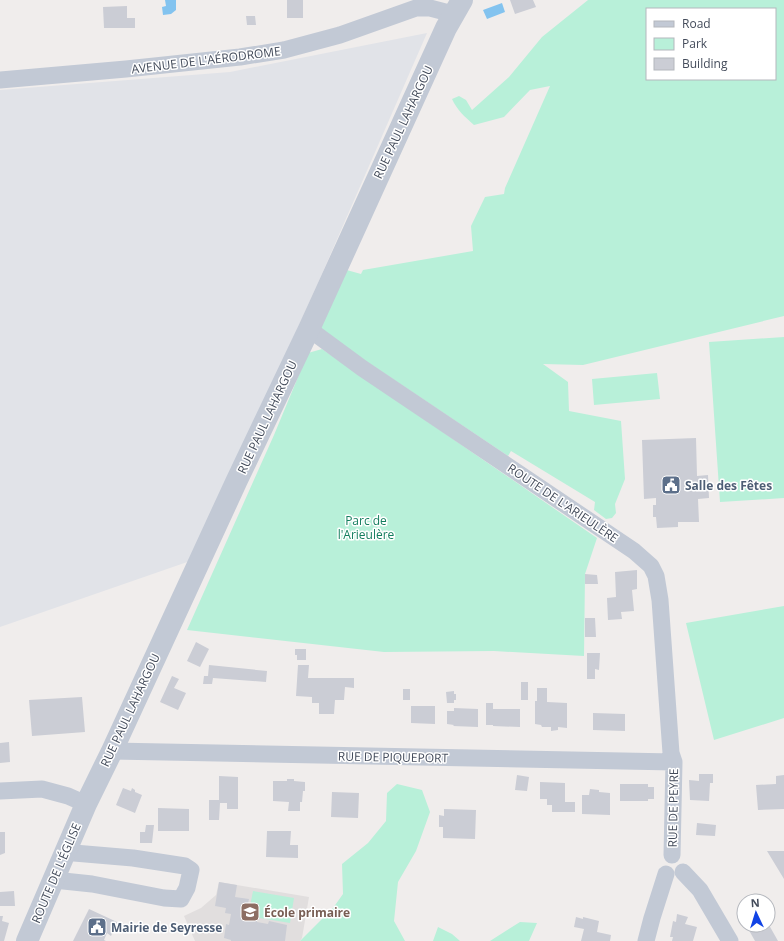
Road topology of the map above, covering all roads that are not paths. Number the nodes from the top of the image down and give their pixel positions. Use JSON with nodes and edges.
{"nodes":[{"id":1,"x":454,"y":14,"type":"edge"},
{"id":2,"x":0,"y":80,"type":"edge"},
{"id":3,"x":309,"y":329,"type":"junction"},
{"id":4,"x":112,"y":751,"type":"junction"},
{"id":5,"x":674,"y":762,"type":"junction"},
{"id":6,"x":0,"y":791,"type":"edge"},
{"id":7,"x":86,"y":804,"type":"junction"},
{"id":8,"x":67,"y":849,"type":"junction"},
{"id":9,"x":674,"y":873,"type":"junction"},
{"id":10,"x":54,"y":880,"type":"junction"},
{"id":11,"x":27,"y":941,"type":"edge"},
{"id":12,"x":646,"y":941,"type":"edge"},
{"id":13,"x":730,"y":941,"type":"edge"}],
"edges":[{"from":1,"to":2,"type":"street","name":"AVENUE DE L'AÉRODROME"},
{"from":1,"to":3,"type":"street","name":"RUE PAUL LAHARGOU"},
{"from":3,"to":4,"type":"street","name":"RUE PAUL LAHARGOU"},
{"from":3,"to":5,"type":"street","name":"ROUTE DE L'ARIEULÈRE"},
{"from":4,"to":5,"type":"street","name":"RUE DE PIQUEPORT"},
{"from":4,"to":7,"type":"street","name":"RUE PAUL LAHARGOU"},
{"from":5,"to":9,"type":"street","name":"RUE DE PEYRE"},
{"from":6,"to":7,"type":"street"},
{"from":7,"to":8,"type":"street","name":"ROUTE DE L'ÉGLISE"},
{"from":8,"to":10,"type":"street","name":"ROUTE DE L'ÉGLISE"},
{"from":8,"to":10,"type":"street"},
{"from":9,"to":12,"type":"street","name":"RUE DE PEYRE"},
{"from":9,"to":13,"type":"street"},
{"from":10,"to":11,"type":"street","name":"ROUTE DE L'ÉGLISE"}]}
